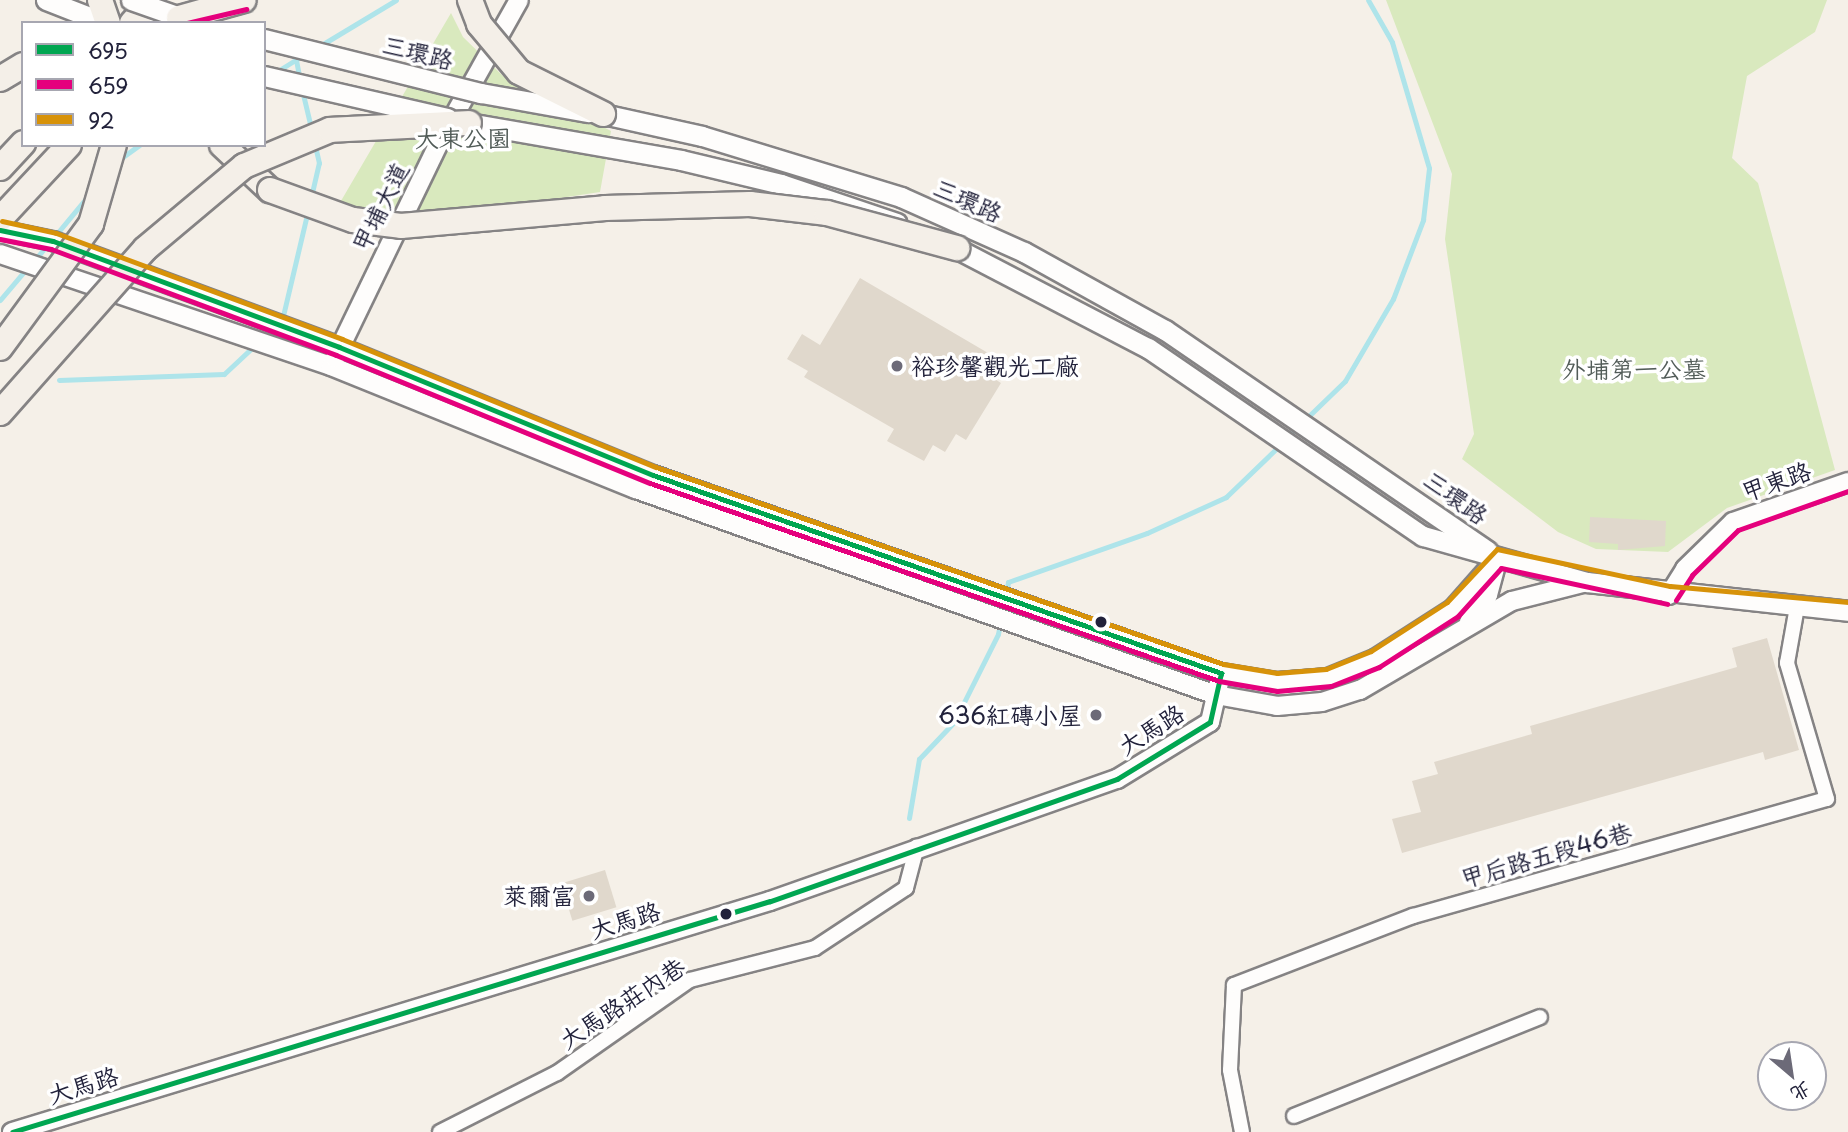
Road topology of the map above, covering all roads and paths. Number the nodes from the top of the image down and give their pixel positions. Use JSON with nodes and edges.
{"nodes":[{"id":1,"x":46,"y":0,"type":"edge"},
{"id":2,"x":100,"y":0,"type":"edge"},
{"id":3,"x":131,"y":0,"type":"edge"},
{"id":4,"x":153,"y":0,"type":"edge"},
{"id":5,"x":160,"y":0,"type":"edge"},
{"id":6,"x":212,"y":0,"type":"edge"},
{"id":7,"x":244,"y":0,"type":"edge"},
{"id":8,"x":470,"y":0,"type":"edge"},
{"id":9,"x":519,"y":0,"type":"edge"},
{"id":10,"x":101,"y":21,"type":"edge"},
{"id":11,"x":105,"y":21,"type":"edge"},
{"id":12,"x":134,"y":21,"type":"edge"},
{"id":13,"x":183,"y":21,"type":"edge"},
{"id":14,"x":266,"y":39,"type":"edge"},
{"id":15,"x":21,"y":66,"type":"edge"},
{"id":16,"x":266,"y":76,"type":"edge"},
{"id":17,"x":0,"y":79,"type":"edge"},
{"id":18,"x":603,"y":114,"type":"junction"},
{"id":19,"x":469,"y":123,"type":"junction"},
{"id":20,"x":21,"y":145,"type":"edge"},
{"id":21,"x":67,"y":147,"type":"edge"},
{"id":22,"x":113,"y":147,"type":"edge"},
{"id":23,"x":224,"y":147,"type":"edge"},
{"id":24,"x":0,"y":168,"type":"edge"},
{"id":25,"x":0,"y":219,"type":"edge"},
{"id":26,"x":0,"y":230,"type":"edge"},
{"id":27,"x":957,"y":248,"type":"junction"},
{"id":28,"x":0,"y":254,"type":"edge"},
{"id":29,"x":340,"y":347,"type":"junction"},
{"id":30,"x":0,"y":348,"type":"edge"},
{"id":31,"x":331,"y":366,"type":"junction"},
{"id":32,"x":0,"y":413,"type":"edge"},
{"id":33,"x":1848,"y":482,"type":"edge"},
{"id":34,"x":1498,"y":558,"type":"junction"},
{"id":35,"x":1587,"y":582,"type":"junction"},
{"id":36,"x":1669,"y":595,"type":"junction"},
{"id":37,"x":1797,"y":607,"type":"junction"},
{"id":38,"x":1848,"y":611,"type":"edge"},
{"id":39,"x":1467,"y":625,"type":"junction"},
{"id":40,"x":1221,"y":673,"type":"junction"},
{"id":41,"x":1216,"y":695,"type":"junction"},
{"id":42,"x":917,"y":846,"type":"junction"},
{"id":43,"x":1540,"y":1017,"type":"dead end"},
{"id":44,"x":1294,"y":1116,"type":"dead end"},
{"id":45,"x":12,"y":1132,"type":"edge"},
{"id":46,"x":440,"y":1132,"type":"edge"},
{"id":47,"x":1242,"y":1132,"type":"edge"}],
"edges":[{"from":1,"to":10,"type":"main road"},
{"from":2,"to":11,"type":"highway"},
{"from":3,"to":13,"type":"main road","bridge":true},
{"from":4,"to":12,"type":"highway"},
{"from":5,"to":13,"type":"highway"},
{"from":6,"to":13,"type":"highway","bridge":true},
{"from":7,"to":13,"type":"highway","bridge":true},
{"from":8,"to":18,"type":"highway","bridge":true},
{"from":9,"to":29,"type":"street","name":"甲埔大道"},
{"from":14,"to":18,"type":"main road","name":"三環路","bridge":true},
{"from":15,"to":17,"type":"highway"},
{"from":16,"to":19,"type":"main road","name":"三環路","bridge":true},
{"from":18,"to":34,"type":"main road","name":"三環路"},
{"from":19,"to":27,"type":"main road","name":"三環路","bridge":true},
{"from":19,"to":32,"type":"highway","bridge":true},
{"from":20,"to":24,"type":"highway"},
{"from":21,"to":25,"type":"highway"},
{"from":22,"to":30,"type":"highway","bridge":true},
{"from":23,"to":27,"type":"highway","bridge":true},
{"from":26,"to":29,"type":"street"},
{"from":27,"to":34,"type":"main road","name":"三環路"},
{"from":28,"to":31,"type":"street"},
{"from":29,"to":31,"type":"street","name":"甲埔大道"},
{"from":29,"to":40,"type":"street"},
{"from":31,"to":41,"type":"street"},
{"from":33,"to":36,"type":"street","name":"甲東路"},
{"from":34,"to":35,"type":"main road"},
{"from":34,"to":39,"type":"street"},
{"from":34,"to":40,"type":"street"},
{"from":35,"to":36,"type":"main road"},
{"from":35,"to":39,"type":"street"},
{"from":36,"to":37,"type":"main road"},
{"from":37,"to":38,"type":"main road"},
{"from":37,"to":47,"type":"street","name":"甲后路五段46巷"},
{"from":39,"to":41,"type":"street"},
{"from":40,"to":41,"type":"street","name":"大馬路"},
{"from":41,"to":42,"type":"street","name":"大馬路"},
{"from":42,"to":45,"type":"street","name":"大馬路"},
{"from":42,"to":46,"type":"street","name":"大馬路莊內巷"},
{"from":43,"to":44,"type":"street"}]}
